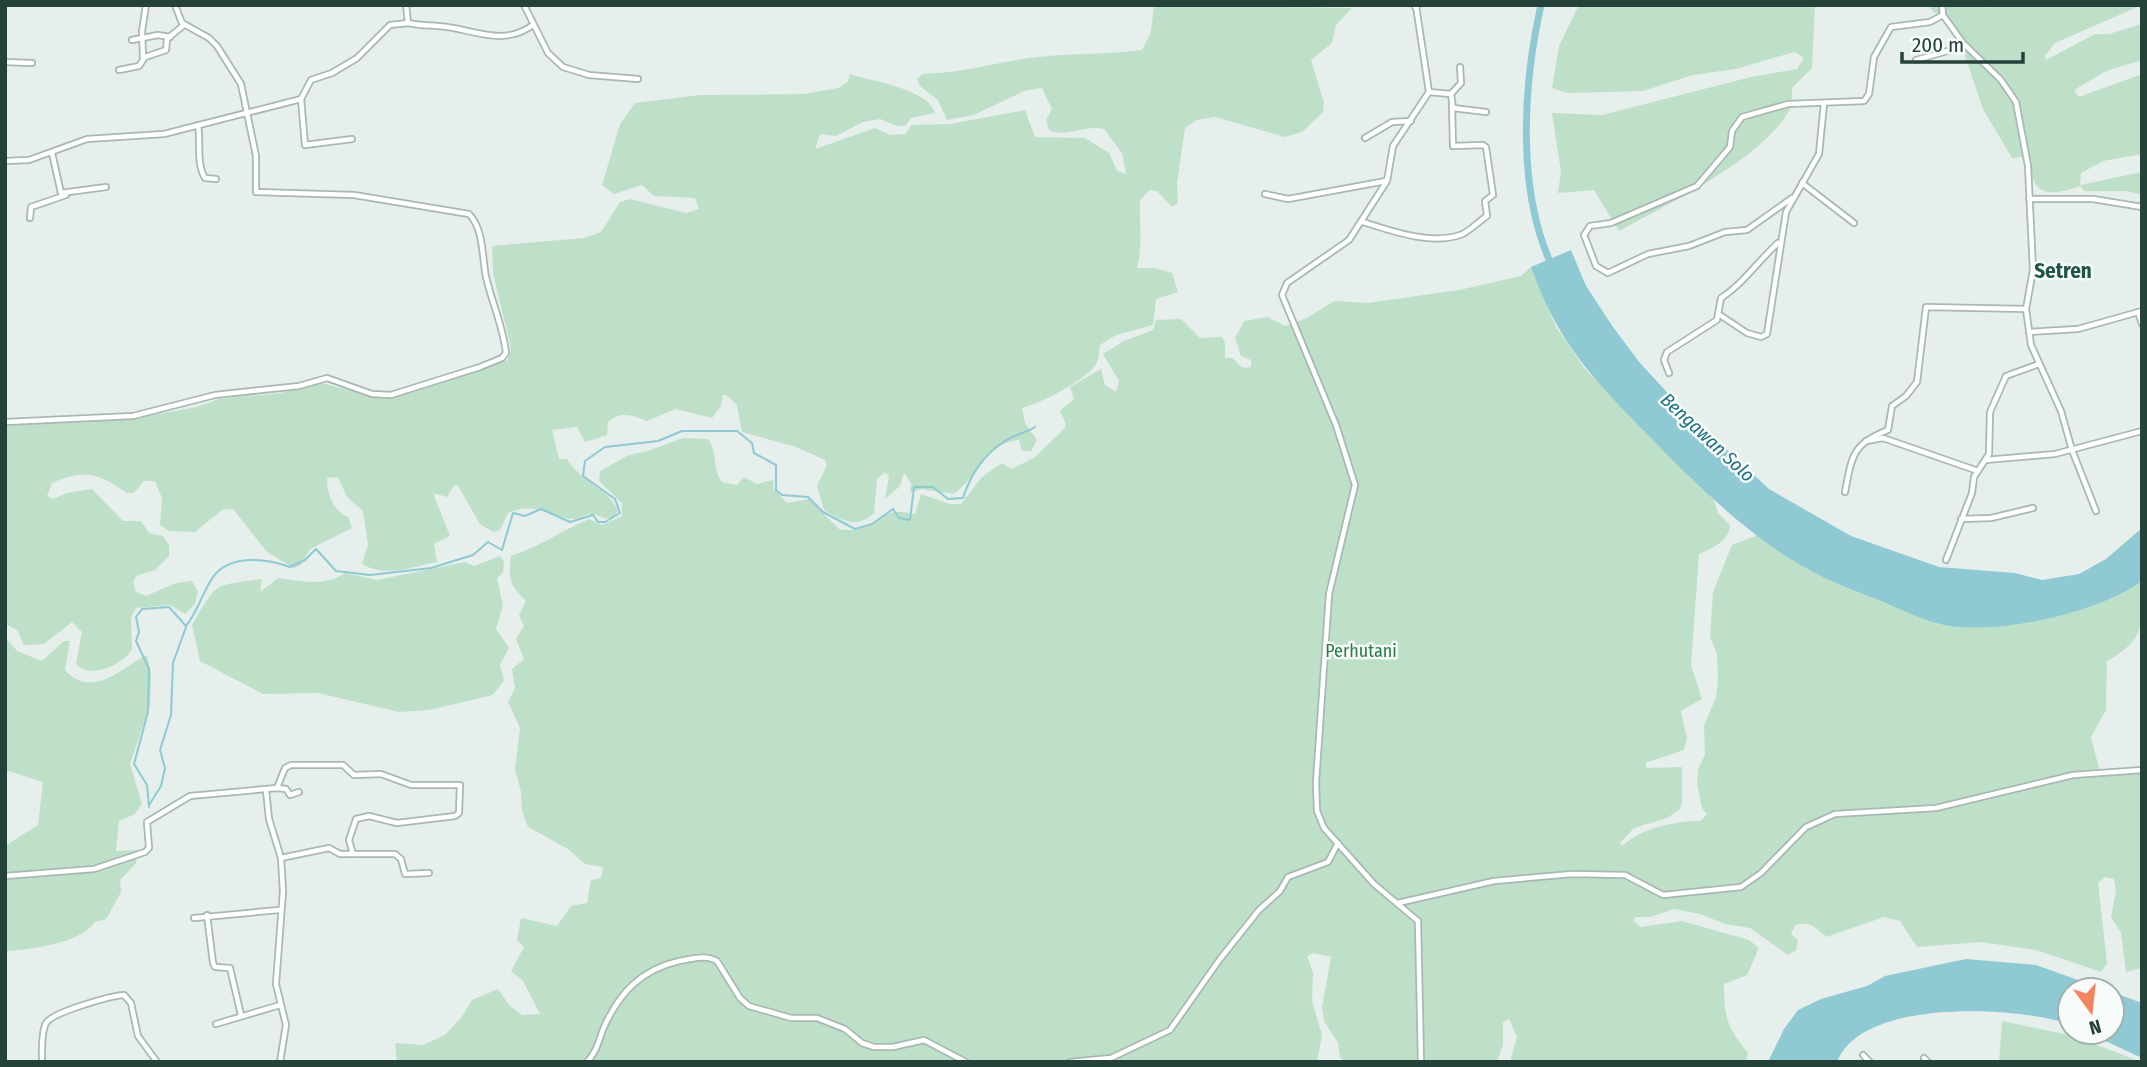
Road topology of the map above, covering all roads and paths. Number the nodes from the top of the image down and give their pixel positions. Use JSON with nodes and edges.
{"nodes":[{"id":1,"x":146,"y":5,"type":"edge"},
{"id":2,"x":176,"y":5,"type":"edge"},
{"id":3,"x":406,"y":5,"type":"edge"},
{"id":4,"x":524,"y":5,"type":"edge"},
{"id":5,"x":1942,"y":5,"type":"edge"},
{"id":6,"x":1416,"y":6,"type":"edge"},
{"id":7,"x":1943,"y":15,"type":"junction"},
{"id":8,"x":408,"y":23,"type":"junction"},
{"id":9,"x":184,"y":25,"type":"junction"},
{"id":10,"x":533,"y":25,"type":"junction"},
{"id":11,"x":170,"y":37,"type":"junction"},
{"id":12,"x":142,"y":38,"type":"junction"},
{"id":13,"x":132,"y":40,"type":"dead end"},
{"id":14,"x":1965,"y":46,"type":"junction"},
{"id":15,"x":143,"y":58,"type":"junction"},
{"id":16,"x":1916,"y":60,"type":"dead end"},
{"id":17,"x":5,"y":62,"type":"edge"},
{"id":18,"x":32,"y":63,"type":"dead end"},
{"id":19,"x":1460,"y":67,"type":"dead end"},
{"id":20,"x":119,"y":70,"type":"dead end"},
{"id":21,"x":638,"y":79,"type":"dead end"},
{"id":22,"x":1429,"y":92,"type":"junction"},
{"id":23,"x":1451,"y":94,"type":"junction"},
{"id":24,"x":301,"y":99,"type":"junction"},
{"id":25,"x":1824,"y":103,"type":"junction"},
{"id":26,"x":1452,"y":106,"type":"junction"},
{"id":27,"x":248,"y":111,"type":"junction"},
{"id":28,"x":1486,"y":112,"type":"dead end"},
{"id":29,"x":1412,"y":121,"type":"junction"},
{"id":30,"x":198,"y":125,"type":"junction"},
{"id":31,"x":1365,"y":138,"type":"dead end"},
{"id":32,"x":352,"y":139,"type":"dead end"},
{"id":33,"x":52,"y":153,"type":"junction"},
{"id":34,"x":5,"y":161,"type":"edge"},
{"id":35,"x":216,"y":179,"type":"dead end"},
{"id":36,"x":1387,"y":181,"type":"junction"},
{"id":37,"x":1802,"y":183,"type":"junction"},
{"id":38,"x":106,"y":187,"type":"dead end"},
{"id":39,"x":1265,"y":194,"type":"dead end"},
{"id":40,"x":66,"y":195,"type":"junction"},
{"id":41,"x":1792,"y":198,"type":"junction"},
{"id":42,"x":2029,"y":199,"type":"junction"},
{"id":43,"x":2142,"y":207,"type":"edge"},
{"id":44,"x":30,"y":218,"type":"dead end"},
{"id":45,"x":1363,"y":221,"type":"junction"},
{"id":46,"x":1854,"y":223,"type":"dead end"},
{"id":47,"x":1779,"y":243,"type":"junction"},
{"id":48,"x":2026,"y":309,"type":"junction"},
{"id":49,"x":2140,"y":312,"type":"edge"},
{"id":50,"x":1720,"y":314,"type":"junction"},
{"id":51,"x":2142,"y":324,"type":"edge"},
{"id":52,"x":2029,"y":332,"type":"junction"},
{"id":53,"x":2039,"y":364,"type":"junction"},
{"id":54,"x":1669,"y":373,"type":"dead end"},
{"id":55,"x":5,"y":422,"type":"edge"},
{"id":56,"x":2142,"y":431,"type":"edge"},
{"id":57,"x":1864,"y":441,"type":"junction"},
{"id":58,"x":2072,"y":450,"type":"junction"},
{"id":59,"x":1986,"y":460,"type":"junction"},
{"id":60,"x":1978,"y":471,"type":"junction"},
{"id":61,"x":1845,"y":492,"type":"dead end"},
{"id":62,"x":2033,"y":508,"type":"dead end"},
{"id":63,"x":2096,"y":511,"type":"dead end"},
{"id":64,"x":1961,"y":520,"type":"junction"},
{"id":65,"x":1946,"y":560,"type":"dead end"},
{"id":66,"x":2142,"y":769,"type":"edge"},
{"id":67,"x":277,"y":788,"type":"junction"},
{"id":68,"x":266,"y":790,"type":"junction"},
{"id":69,"x":299,"y":792,"type":"dead end"},
{"id":70,"x":1338,"y":842,"type":"junction"},
{"id":71,"x":352,"y":854,"type":"junction"},
{"id":72,"x":281,"y":858,"type":"junction"},
{"id":73,"x":429,"y":873,"type":"dead end"},
{"id":74,"x":5,"y":876,"type":"edge"},
{"id":75,"x":1398,"y":903,"type":"junction"},
{"id":76,"x":279,"y":910,"type":"junction"},
{"id":77,"x":207,"y":915,"type":"junction"},
{"id":78,"x":194,"y":918,"type":"dead end"},
{"id":79,"x":280,"y":1005,"type":"junction"},
{"id":80,"x":241,"y":1016,"type":"junction"},
{"id":81,"x":216,"y":1024,"type":"dead end"},
{"id":82,"x":1863,"y":1055,"type":"dead end"},
{"id":83,"x":42,"y":1062,"type":"edge"},
{"id":84,"x":157,"y":1062,"type":"edge"},
{"id":85,"x":280,"y":1062,"type":"edge"},
{"id":86,"x":587,"y":1062,"type":"edge"},
{"id":87,"x":965,"y":1062,"type":"edge"},
{"id":88,"x":1070,"y":1062,"type":"edge"},
{"id":89,"x":1421,"y":1062,"type":"edge"},
{"id":90,"x":1870,"y":1062,"type":"edge"}],
"edges":[{"from":1,"to":12,"type":"street"},
{"from":2,"to":9,"type":"street"},
{"from":3,"to":8,"type":"street"},
{"from":4,"to":10,"type":"street"},
{"from":5,"to":7,"type":"street"},
{"from":6,"to":22,"type":"street"},
{"from":7,"to":14,"type":"street"},
{"from":7,"to":25,"type":"street"},
{"from":8,"to":10,"type":"street"},
{"from":8,"to":24,"type":"street"},
{"from":9,"to":11,"type":"street"},
{"from":9,"to":27,"type":"street"},
{"from":10,"to":21,"type":"street"},
{"from":11,"to":12,"type":"street"},
{"from":11,"to":15,"type":"street"},
{"from":12,"to":13,"type":"street"},
{"from":12,"to":15,"type":"street"},
{"from":14,"to":16,"type":"street"},
{"from":14,"to":42,"type":"street"},
{"from":15,"to":20,"type":"street"},
{"from":17,"to":18,"type":"street"},
{"from":19,"to":23,"type":"street"},
{"from":22,"to":23,"type":"street"},
{"from":22,"to":29,"type":"street"},
{"from":23,"to":26,"type":"street"},
{"from":24,"to":27,"type":"street"},
{"from":24,"to":32,"type":"street"},
{"from":25,"to":37,"type":"street"},
{"from":25,"to":41,"type":"street"},
{"from":26,"to":28,"type":"street"},
{"from":26,"to":45,"type":"street"},
{"from":27,"to":30,"type":"street"},
{"from":27,"to":55,"type":"street"},
{"from":29,"to":31,"type":"street"},
{"from":29,"to":36,"type":"street"},
{"from":30,"to":33,"type":"street"},
{"from":30,"to":35,"type":"street"},
{"from":33,"to":34,"type":"street"},
{"from":33,"to":40,"type":"street"},
{"from":36,"to":39,"type":"street"},
{"from":36,"to":45,"type":"street"},
{"from":37,"to":41,"type":"street"},
{"from":37,"to":46,"type":"street"},
{"from":38,"to":40,"type":"street"},
{"from":40,"to":44,"type":"street"},
{"from":41,"to":47,"type":"street"},
{"from":42,"to":43,"type":"street"},
{"from":42,"to":48,"type":"street"},
{"from":45,"to":70,"type":"street"},
{"from":47,"to":50,"type":"street"},
{"from":47,"to":50,"type":"street"},
{"from":48,"to":52,"type":"street"},
{"from":48,"to":57,"type":"street"},
{"from":49,"to":51,"type":"street"},
{"from":49,"to":52,"type":"street"},
{"from":50,"to":54,"type":"street"},
{"from":52,"to":53,"type":"street"},
{"from":53,"to":58,"type":"street"},
{"from":53,"to":59,"type":"street"},
{"from":56,"to":58,"type":"street"},
{"from":57,"to":60,"type":"street"},
{"from":57,"to":61,"type":"street"},
{"from":58,"to":59,"type":"street"},
{"from":58,"to":63,"type":"street"},
{"from":59,"to":60,"type":"street"},
{"from":60,"to":64,"type":"street"},
{"from":62,"to":64,"type":"street"},
{"from":64,"to":65,"type":"street"},
{"from":66,"to":75,"type":"street"},
{"from":67,"to":68,"type":"street"},
{"from":67,"to":69,"type":"street"},
{"from":67,"to":71,"type":"street"},
{"from":68,"to":72,"type":"street"},
{"from":68,"to":74,"type":"street"},
{"from":70,"to":75,"type":"street"},
{"from":70,"to":88,"type":"street"},
{"from":71,"to":72,"type":"street"},
{"from":71,"to":73,"type":"street"},
{"from":72,"to":76,"type":"street"},
{"from":75,"to":89,"type":"street"},
{"from":76,"to":77,"type":"street"},
{"from":76,"to":79,"type":"street"},
{"from":77,"to":78,"type":"street"},
{"from":77,"to":80,"type":"street"},
{"from":79,"to":80,"type":"street"},
{"from":79,"to":85,"type":"street"},
{"from":80,"to":81,"type":"street"},
{"from":82,"to":90,"type":"street"},
{"from":83,"to":84,"type":"street"},
{"from":86,"to":87,"type":"street"}]}
